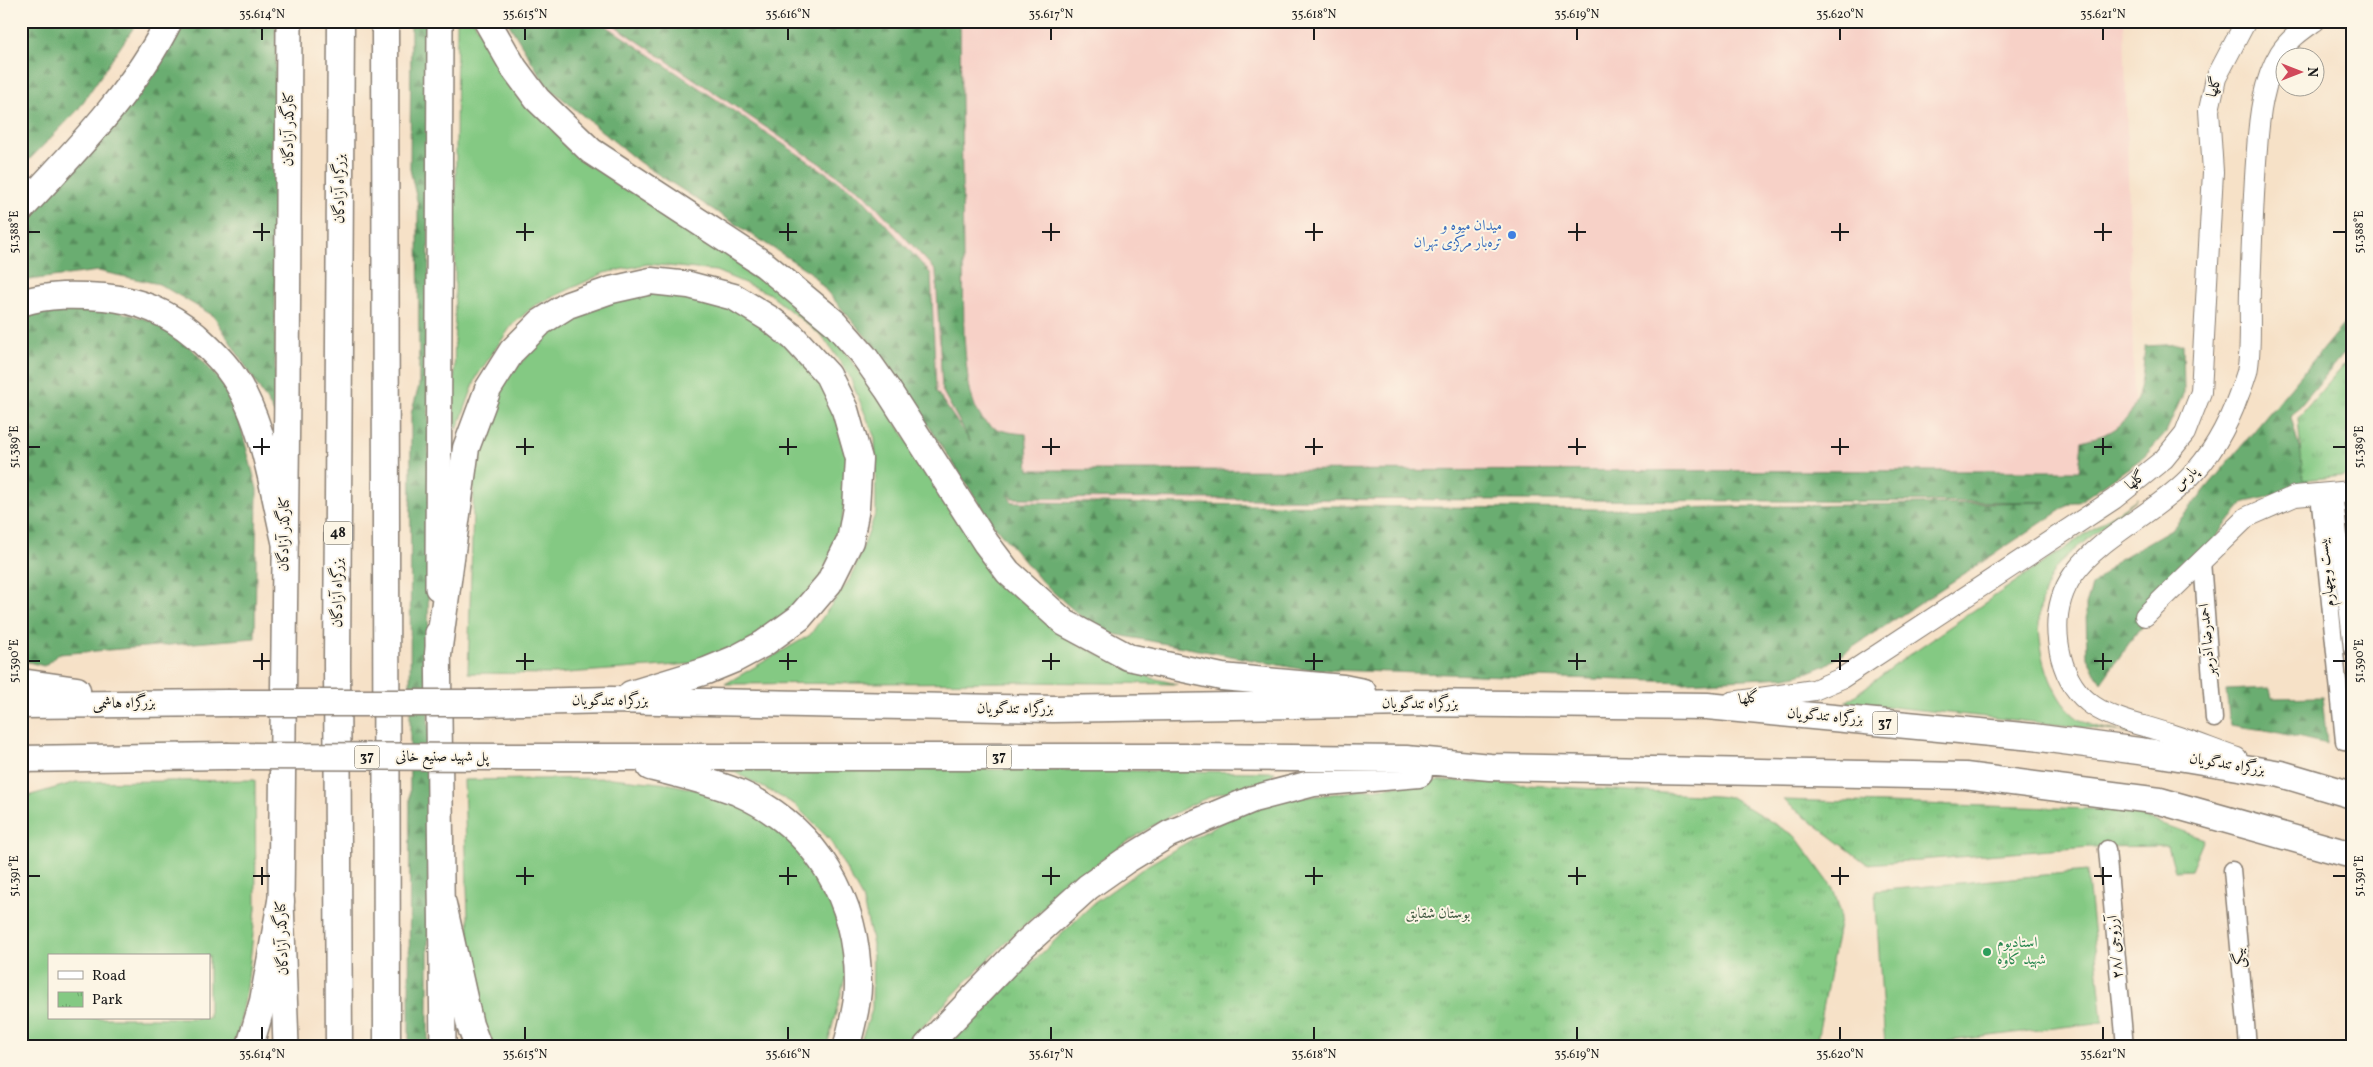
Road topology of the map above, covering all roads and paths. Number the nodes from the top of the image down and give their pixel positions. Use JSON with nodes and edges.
{"nodes":[{"id":1,"x":169,"y":21,"type":"edge"},
{"id":2,"x":289,"y":21,"type":"edge"},
{"id":3,"x":341,"y":21,"type":"edge"},
{"id":4,"x":385,"y":21,"type":"edge"},
{"id":5,"x":440,"y":21,"type":"edge"},
{"id":6,"x":488,"y":21,"type":"edge"},
{"id":7,"x":2246,"y":21,"type":"edge"},
{"id":8,"x":2314,"y":21,"type":"edge"},
{"id":9,"x":21,"y":209,"type":"edge"},
{"id":10,"x":21,"y":303,"type":"edge"},
{"id":11,"x":2335,"y":492,"type":"edge"},
{"id":12,"x":285,"y":541,"type":"junction"},
{"id":13,"x":2202,"y":561,"type":"junction"},
{"id":14,"x":2145,"y":616,"type":"dead end"},
{"id":15,"x":2352,"y":648,"type":"edge"},
{"id":16,"x":438,"y":654,"type":"junction"},
{"id":17,"x":21,"y":682,"type":"edge"},
{"id":18,"x":611,"y":700,"type":"junction"},
{"id":19,"x":143,"y":703,"type":"junction"},
{"id":20,"x":227,"y":703,"type":"joint"},
{"id":21,"x":1412,"y":703,"type":"junction"},
{"id":22,"x":21,"y":705,"type":"edge"},
{"id":23,"x":1707,"y":706,"type":"junction"},
{"id":24,"x":2214,"y":719,"type":"dead end"},
{"id":25,"x":2348,"y":741,"type":"edge"},
{"id":26,"x":608,"y":757,"type":"junction"},
{"id":27,"x":94,"y":758,"type":"junction"},
{"id":28,"x":21,"y":759,"type":"edge"},
{"id":29,"x":1490,"y":767,"type":"junction"},
{"id":30,"x":2281,"y":774,"type":"junction"},
{"id":31,"x":21,"y":778,"type":"edge"},
{"id":32,"x":2352,"y":795,"type":"edge"},
{"id":33,"x":2108,"y":849,"type":"dead end"},
{"id":34,"x":2352,"y":855,"type":"edge"},
{"id":35,"x":2232,"y":870,"type":"dead end"},
{"id":36,"x":281,"y":901,"type":"junction"},
{"id":37,"x":443,"y":904,"type":"junction"},
{"id":38,"x":250,"y":1046,"type":"edge"},
{"id":39,"x":286,"y":1046,"type":"edge"},
{"id":40,"x":339,"y":1046,"type":"edge"},
{"id":41,"x":387,"y":1046,"type":"edge"},
{"id":42,"x":443,"y":1046,"type":"edge"},
{"id":43,"x":478,"y":1046,"type":"edge"},
{"id":44,"x":847,"y":1046,"type":"edge"},
{"id":45,"x":927,"y":1046,"type":"edge"},
{"id":46,"x":2125,"y":1046,"type":"edge"},
{"id":47,"x":2248,"y":1046,"type":"edge"}],
"edges":[{"from":1,"to":9,"type":"highway"},
{"from":2,"to":12,"type":"main road","name":"کنارگذر آزادگان"},
{"from":3,"to":40,"type":"highway","name":"بزرگراه آزادگان","number":"48"},
{"from":4,"to":41,"type":"highway"},
{"from":5,"to":16,"type":"main road"},
{"from":6,"to":21,"type":"highway"},
{"from":7,"to":23,"type":"street","name":"گلها"},
{"from":8,"to":30,"type":"street","name":"پارس"},
{"from":10,"to":12,"type":"highway"},
{"from":11,"to":13,"type":"street"},
{"from":11,"to":15,"type":"street"},
{"from":11,"to":25,"type":"street","name":"بیست وچهارم"},
{"from":12,"to":36,"type":"main road","name":"کنارگذر آزادگان"},
{"from":13,"to":14,"type":"street"},
{"from":13,"to":24,"type":"street","name":"احمدرضا آذرمهر"},
{"from":16,"to":18,"type":"highway"},
{"from":16,"to":37,"type":"main road"},
{"from":17,"to":19,"type":"highway"},
{"from":18,"to":20,"type":"highway","name":"بزرگراه تندگویان","number":"37","bridge":true},
{"from":18,"to":21,"type":"highway","name":"بزرگراه تندگویان","number":"37"},
{"from":19,"to":20,"type":"highway","name":"بزرگراه هاشمی","number":"37"},
{"from":19,"to":22,"type":"highway","name":"بزرگراه هاشمی","number":"37"},
{"from":21,"to":23,"type":"highway","name":"بزرگراه تندگویان","number":"37"},
{"from":23,"to":30,"type":"highway","name":"بزرگراه تندگویان","number":"37"},
{"from":26,"to":27,"type":"highway","name":"پل شهید صنیع خانی","number":"37","bridge":true},
{"from":26,"to":29,"type":"highway","number":"37"},
{"from":26,"to":44,"type":"highway"},
{"from":27,"to":28,"type":"highway","number":"37"},
{"from":27,"to":31,"type":"highway"},
{"from":29,"to":34,"type":"highway","number":"37"},
{"from":29,"to":45,"type":"highway"},
{"from":30,"to":32,"type":"highway","name":"بزرگراه تندگویان","number":"37"},
{"from":33,"to":46,"type":"street","name":"آرزوجی /۲۸"},
{"from":35,"to":47,"type":"street","name":"بیگی"},
{"from":36,"to":38,"type":"highway"},
{"from":36,"to":39,"type":"main road","name":"کنارگذر آزادگان"},
{"from":37,"to":42,"type":"main road"},
{"from":37,"to":43,"type":"highway"}]}
